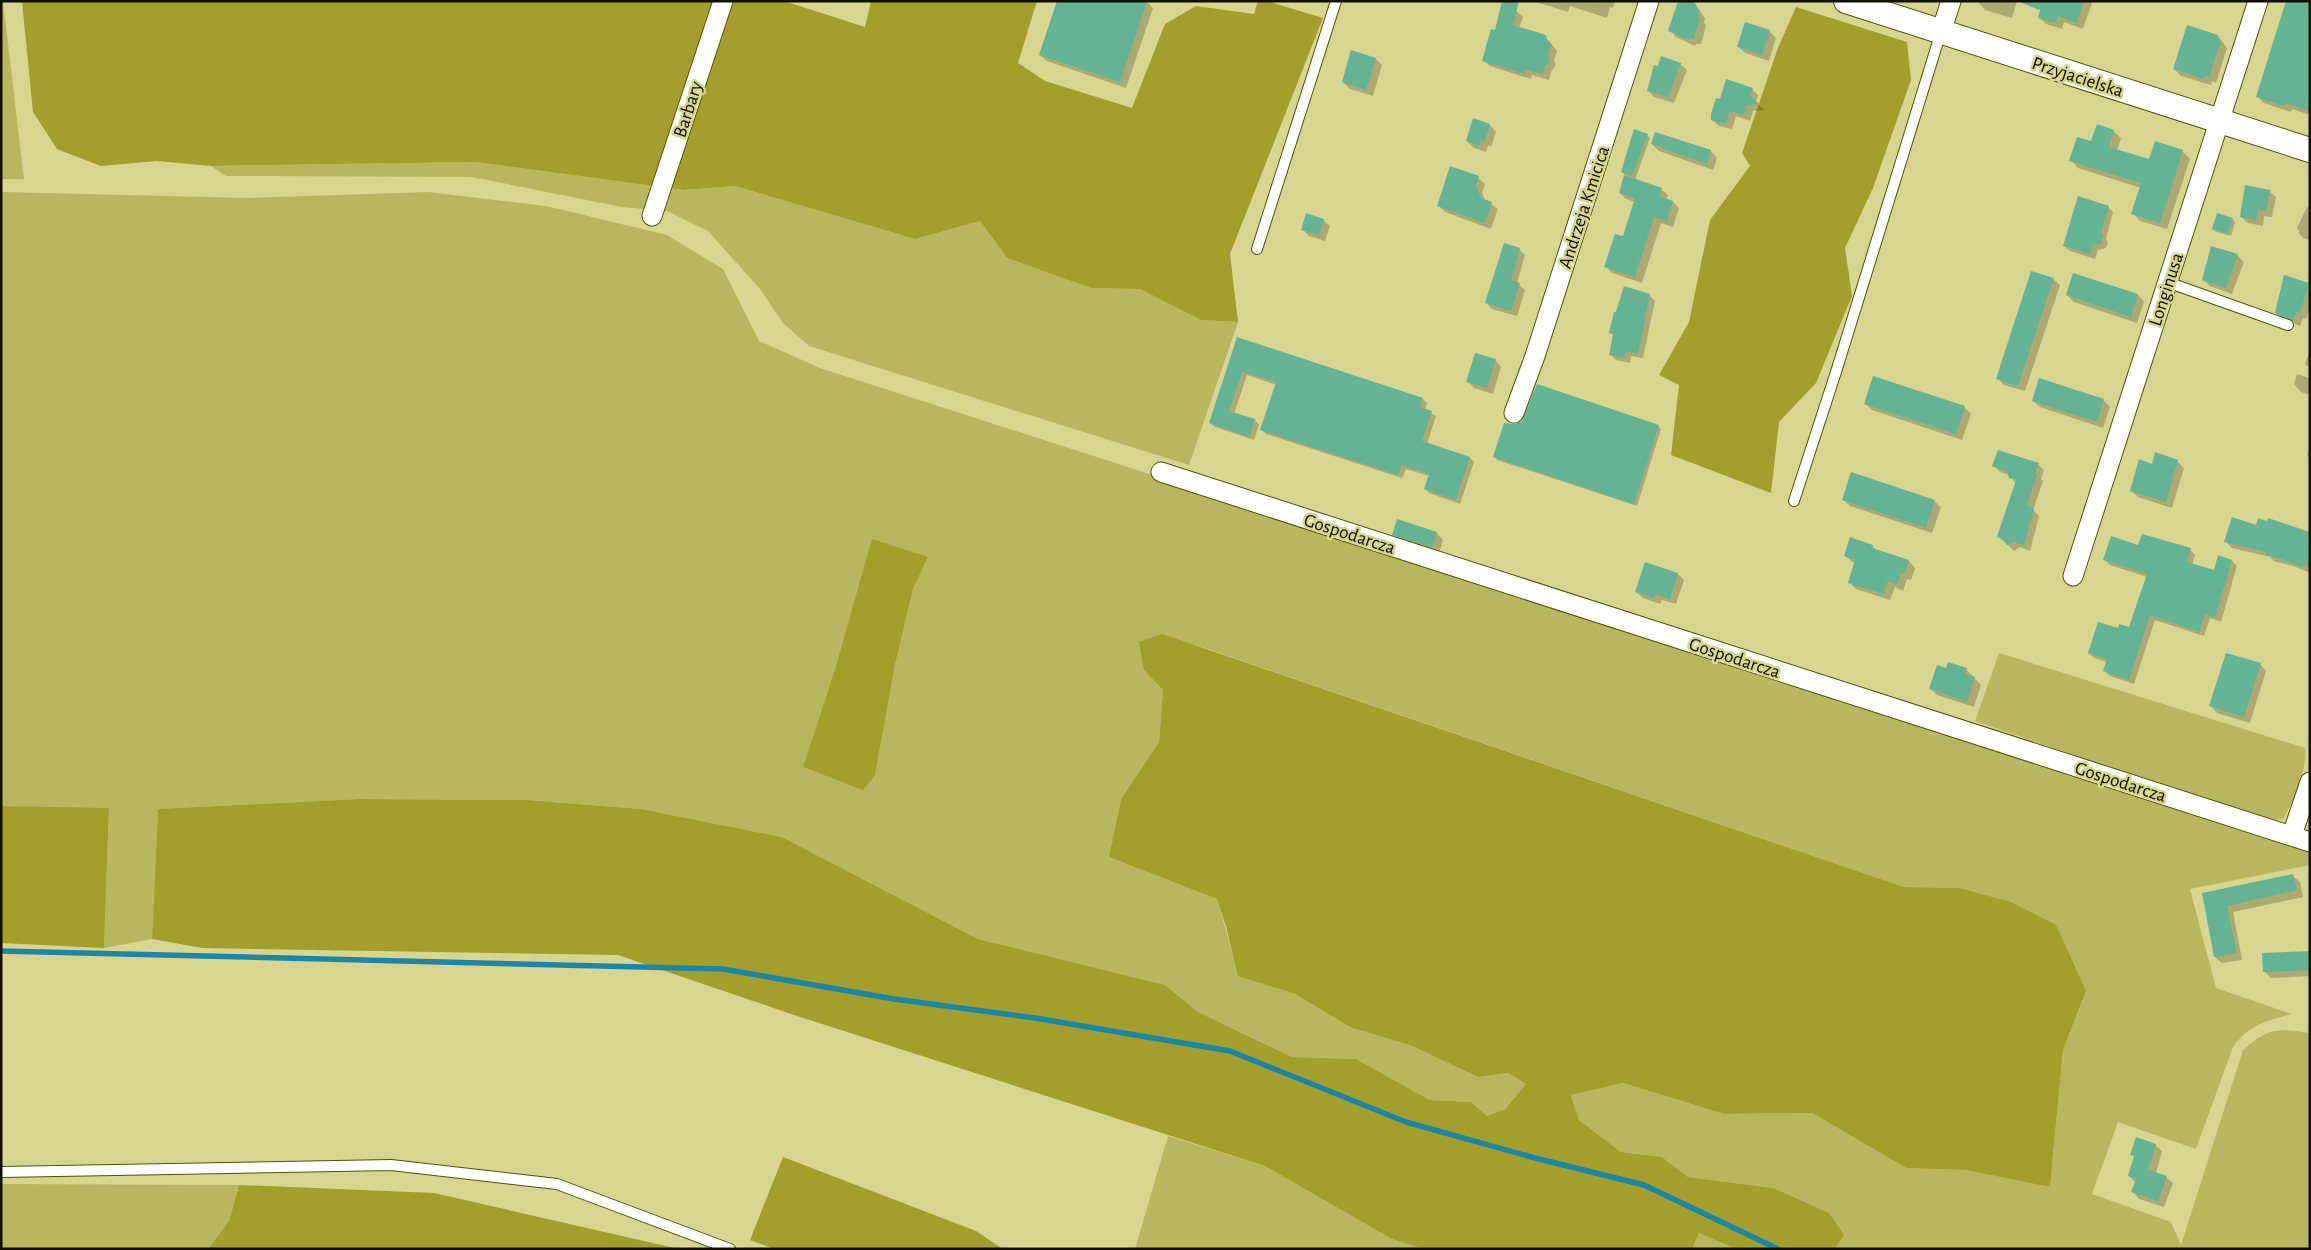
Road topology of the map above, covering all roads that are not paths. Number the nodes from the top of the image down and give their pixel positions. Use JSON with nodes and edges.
{"nodes":[{"id":1,"x":723,"y":1,"type":"edge"},
{"id":2,"x":1336,"y":1,"type":"edge"},
{"id":3,"x":1649,"y":1,"type":"edge"},
{"id":4,"x":1846,"y":1,"type":"edge"},
{"id":5,"x":1951,"y":1,"type":"edge"},
{"id":6,"x":2258,"y":1,"type":"edge"},
{"id":7,"x":1941,"y":32,"type":"junction"},
{"id":8,"x":2219,"y":121,"type":"junction"},
{"id":9,"x":2310,"y":150,"type":"edge"},
{"id":10,"x":652,"y":216,"type":"dead end"},
{"id":11,"x":1257,"y":249,"type":"dead end"},
{"id":12,"x":2167,"y":282,"type":"junction"},
{"id":13,"x":2288,"y":325,"type":"dead end"},
{"id":14,"x":1514,"y":412,"type":"dead end"},
{"id":15,"x":1161,"y":472,"type":"dead end"},
{"id":16,"x":1794,"y":501,"type":"dead end"},
{"id":17,"x":2073,"y":576,"type":"dead end"},
{"id":18,"x":2310,"y":782,"type":"edge"},
{"id":19,"x":2301,"y":839,"type":"edge"},
{"id":20,"x":1,"y":1172,"type":"edge"},
{"id":21,"x":730,"y":1249,"type":"edge"}],
"edges":[{"from":1,"to":10,"type":"street","name":"Barbary"},
{"from":2,"to":11,"type":"lane"},
{"from":3,"to":14,"type":"street","name":"Andrzeja Kmicica"},
{"from":4,"to":7,"type":"street","name":"Przyjacielska"},
{"from":5,"to":7,"type":"street"},
{"from":6,"to":8,"type":"street","name":"Longinusa"},
{"from":7,"to":8,"type":"street","name":"Przyjacielska"},
{"from":7,"to":16,"type":"lane"},
{"from":8,"to":9,"type":"street","name":"Przyjacielska"},
{"from":8,"to":12,"type":"street","name":"Longinusa"},
{"from":12,"to":13,"type":"lane"},
{"from":12,"to":17,"type":"street","name":"Longinusa"},
{"from":15,"to":19,"type":"street","name":"Gospodarcza"},
{"from":18,"to":19,"type":"street"},
{"from":20,"to":21,"type":"lane"}]}
